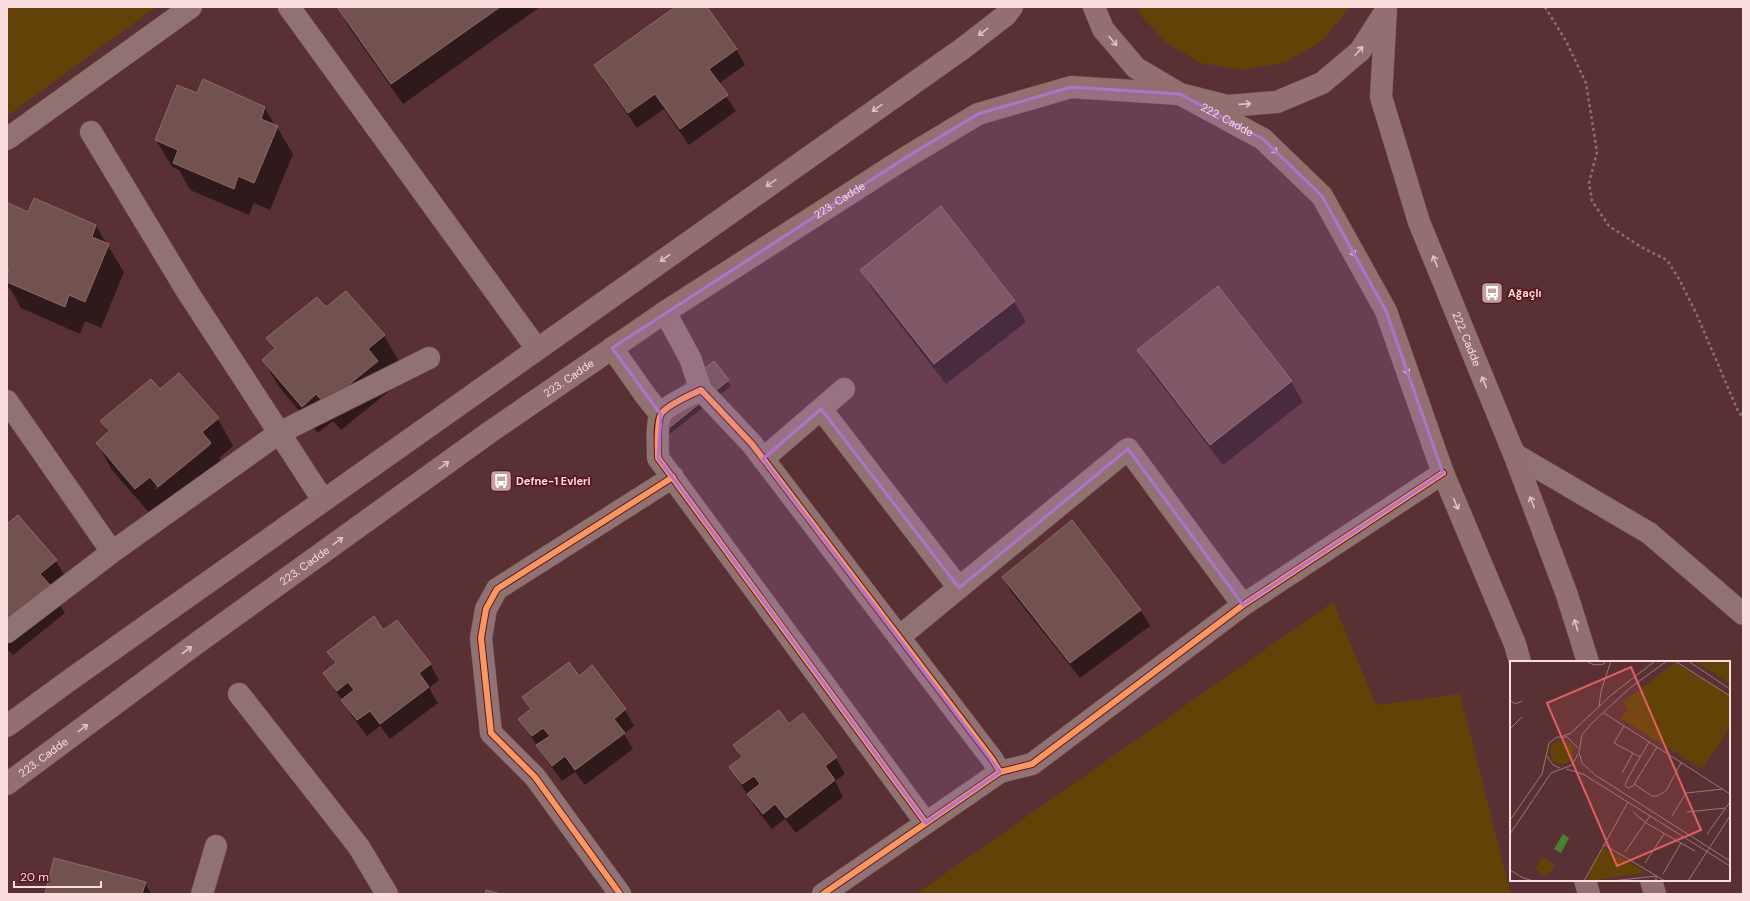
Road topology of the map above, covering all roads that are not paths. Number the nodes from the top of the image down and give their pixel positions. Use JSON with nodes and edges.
{"nodes":[{"id":1,"x":191,"y":7,"type":"edge"},
{"id":2,"x":289,"y":7,"type":"edge"},
{"id":3,"x":1012,"y":7,"type":"edge"},
{"id":4,"x":1094,"y":7,"type":"edge"},
{"id":5,"x":1387,"y":8,"type":"edge"},
{"id":6,"x":1180,"y":94,"type":"junction"},
{"id":7,"x":91,"y":132,"type":"dead end"},
{"id":8,"x":7,"y":139,"type":"edge"},
{"id":9,"x":665,"y":312,"type":"junction"},
{"id":10,"x":612,"y":348,"type":"junction"},
{"id":11,"x":537,"y":349,"type":"junction"},
{"id":12,"x":429,"y":358,"type":"dead end"},
{"id":13,"x":844,"y":389,"type":"dead end"},
{"id":14,"x":701,"y":390,"type":"junction"},
{"id":15,"x":7,"y":401,"type":"edge"},
{"id":16,"x":821,"y":409,"type":"junction"},
{"id":17,"x":661,"y":415,"type":"junction"},
{"id":18,"x":279,"y":433,"type":"junction"},
{"id":19,"x":1514,"y":454,"type":"junction"},
{"id":20,"x":764,"y":459,"type":"junction"},
{"id":21,"x":1443,"y":473,"type":"junction"},
{"id":22,"x":673,"y":477,"type":"junction"},
{"id":23,"x":324,"y":500,"type":"junction"},
{"id":24,"x":112,"y":552,"type":"junction"},
{"id":25,"x":959,"y":588,"type":"junction"},
{"id":26,"x":1243,"y":605,"type":"junction"},
{"id":27,"x":1743,"y":614,"type":"edge"},
{"id":28,"x":7,"y":632,"type":"edge"},
{"id":29,"x":899,"y":637,"type":"junction"},
{"id":30,"x":1520,"y":661,"type":"edge"},
{"id":31,"x":1588,"y":661,"type":"edge"},
{"id":32,"x":240,"y":694,"type":"dead end"},
{"id":33,"x":7,"y":726,"type":"edge"},
{"id":34,"x":1000,"y":772,"type":"junction"},
{"id":35,"x":7,"y":784,"type":"edge"},
{"id":36,"x":926,"y":823,"type":"junction"},
{"id":37,"x":216,"y":846,"type":"dead end"},
{"id":38,"x":1585,"y":881,"type":"edge"},
{"id":39,"x":1651,"y":881,"type":"edge"},
{"id":40,"x":202,"y":894,"type":"edge"},
{"id":41,"x":387,"y":894,"type":"edge"},
{"id":42,"x":620,"y":894,"type":"edge"},
{"id":43,"x":823,"y":894,"type":"edge"},
{"id":44,"x":1589,"y":894,"type":"edge"},
{"id":45,"x":1655,"y":894,"type":"edge"}],
"edges":[{"from":1,"to":8,"type":"street"},
{"from":2,"to":11,"type":"street"},
{"from":3,"to":11,"type":"main road","one_way":true},
{"from":4,"to":6,"type":"main road","one_way":true},
{"from":6,"to":5,"type":"main road","one_way":true},
{"from":19,"to":5,"type":"main road","name":"222. Cadde","one_way":true},
{"from":6,"to":9,"type":"main road","name":"223. Cadde"},
{"from":6,"to":21,"type":"main road","name":"222. Cadde","one_way":true},
{"from":7,"to":18,"type":"street"},
{"from":9,"to":10,"type":"main road","name":"223. Cadde"},
{"from":9,"to":14,"type":"street"},
{"from":10,"to":17,"type":"street"},
{"from":35,"to":10,"type":"main road","name":"223. Cadde","one_way":true},
{"from":11,"to":23,"type":"main road"},
{"from":12,"to":18,"type":"street"},
{"from":13,"to":16,"type":"street"},
{"from":14,"to":17,"type":"street"},
{"from":14,"to":20,"type":"street"},
{"from":15,"to":24,"type":"street"},
{"from":16,"to":20,"type":"street"},
{"from":16,"to":25,"type":"street"},
{"from":17,"to":22,"type":"street"},
{"from":18,"to":23,"type":"street"},
{"from":18,"to":24,"type":"street"},
{"from":19,"to":27,"type":"street"},
{"from":31,"to":19,"type":"main road","name":"222. Cadde","one_way":true},
{"from":20,"to":29,"type":"street"},
{"from":21,"to":26,"type":"street"},
{"from":21,"to":30,"type":"main road","name":"222. Cadde","one_way":true},
{"from":22,"to":36,"type":"street"},
{"from":22,"to":42,"type":"street"},
{"from":23,"to":33,"type":"main road"},
{"from":24,"to":28,"type":"street"},
{"from":25,"to":26,"type":"street"},
{"from":25,"to":29,"type":"street"},
{"from":26,"to":34,"type":"street"},
{"from":29,"to":34,"type":"street"},
{"from":32,"to":41,"type":"street"},
{"from":34,"to":36,"type":"street"},
{"from":36,"to":43,"type":"street"},
{"from":37,"to":40,"type":"street"},
{"from":38,"to":44,"type":"main road"},
{"from":39,"to":45,"type":"main road"}]}
